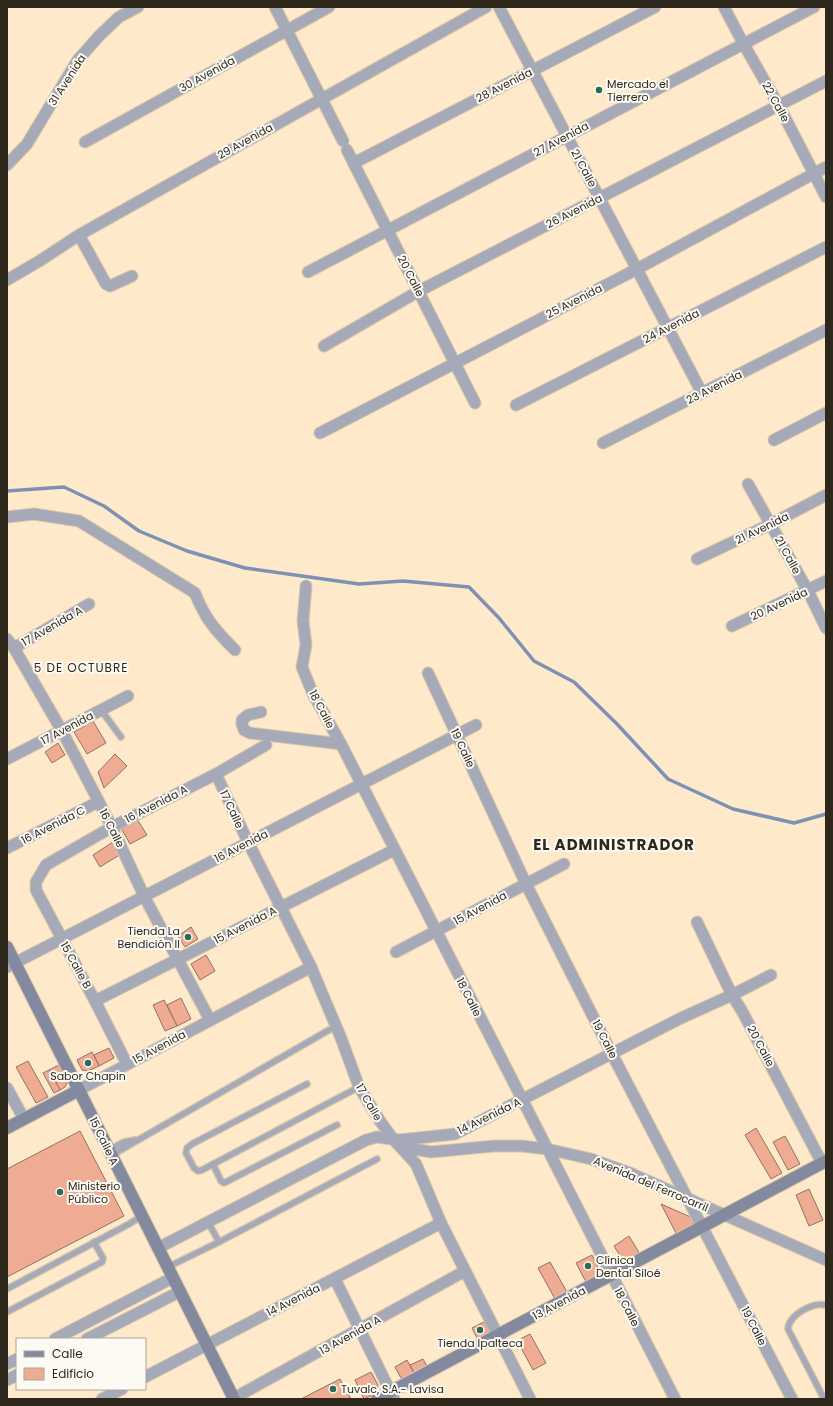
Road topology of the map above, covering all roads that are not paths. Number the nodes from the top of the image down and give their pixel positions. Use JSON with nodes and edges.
{"nodes":[{"id":1,"x":138,"y":7,"type":"edge"},
{"id":2,"x":275,"y":7,"type":"edge"},
{"id":3,"x":329,"y":7,"type":"edge"},
{"id":4,"x":486,"y":7,"type":"edge"},
{"id":5,"x":499,"y":7,"type":"edge"},
{"id":6,"x":655,"y":7,"type":"edge"},
{"id":7,"x":724,"y":7,"type":"edge"},
{"id":8,"x":814,"y":7,"type":"edge"},
{"id":9,"x":287,"y":30,"type":"junction"},
{"id":10,"x":743,"y":44,"type":"junction"},
{"id":11,"x":533,"y":70,"type":"junction"},
{"id":12,"x":826,"y":81,"type":"edge"},
{"id":13,"x":322,"y":98,"type":"junction"},
{"id":14,"x":779,"y":106,"type":"junction"},
{"id":15,"x":567,"y":136,"type":"junction"},
{"id":16,"x":84,"y":142,"type":"dead end"},
{"id":17,"x":354,"y":163,"type":"junction"},
{"id":18,"x":7,"y":164,"type":"edge"},
{"id":19,"x":826,"y":167,"type":"edge"},
{"id":20,"x":813,"y":173,"type":"junction"},
{"id":21,"x":826,"y":197,"type":"edge"},
{"id":22,"x":599,"y":198,"type":"junction"},
{"id":23,"x":388,"y":230,"type":"junction"},
{"id":24,"x":79,"y":234,"type":"junction"},
{"id":25,"x":826,"y":247,"type":"edge"},
{"id":26,"x":636,"y":269,"type":"junction"},
{"id":27,"x":308,"y":272,"type":"dead end"},
{"id":28,"x":132,"y":276,"type":"dead end"},
{"id":29,"x":7,"y":280,"type":"edge"},
{"id":30,"x":419,"y":291,"type":"junction"},
{"id":31,"x":667,"y":328,"type":"junction"},
{"id":32,"x":826,"y":330,"type":"edge"},
{"id":33,"x":324,"y":346,"type":"dead end"},
{"id":34,"x":455,"y":363,"type":"junction"},
{"id":35,"x":702,"y":393,"type":"junction"},
{"id":36,"x":475,"y":403,"type":"dead end"},
{"id":37,"x":516,"y":405,"type":"dead end"},
{"id":38,"x":826,"y":413,"type":"edge"},
{"id":39,"x":320,"y":433,"type":"dead end"},
{"id":40,"x":774,"y":440,"type":"dead end"},
{"id":41,"x":603,"y":444,"type":"dead end"},
{"id":42,"x":748,"y":484,"type":"dead end"},
{"id":43,"x":826,"y":494,"type":"edge"},
{"id":44,"x":7,"y":517,"type":"edge"},
{"id":45,"x":771,"y":524,"type":"junction"},
{"id":46,"x":696,"y":559,"type":"dead end"},
{"id":47,"x":826,"y":581,"type":"edge"},
{"id":48,"x":306,"y":586,"type":"dead end"},
{"id":49,"x":808,"y":591,"type":"junction"},
{"id":50,"x":89,"y":604,"type":"dead end"},
{"id":51,"x":732,"y":626,"type":"dead end"},
{"id":52,"x":826,"y":628,"type":"edge"},
{"id":53,"x":10,"y":644,"type":"edge"},
{"id":54,"x":235,"y":650,"type":"dead end"},
{"id":55,"x":428,"y":673,"type":"dead end"},
{"id":56,"x":128,"y":696,"type":"dead end"},
{"id":57,"x":101,"y":710,"type":"junction"},
{"id":58,"x":260,"y":712,"type":"dead end"},
{"id":59,"x":476,"y":724,"type":"dead end"},
{"id":60,"x":62,"y":731,"type":"junction"},
{"id":61,"x":456,"y":734,"type":"junction"},
{"id":62,"x":121,"y":737,"type":"dead end"},
{"id":63,"x":341,"y":744,"type":"junction"},
{"id":64,"x":266,"y":745,"type":"dead end"},
{"id":65,"x":7,"y":759,"type":"edge"},
{"id":66,"x":216,"y":774,"type":"junction"},
{"id":67,"x":361,"y":784,"type":"junction"},
{"id":68,"x":98,"y":802,"type":"junction"},
{"id":69,"x":112,"y":827,"type":"junction"},
{"id":70,"x":248,"y":842,"type":"junction"},
{"id":71,"x":7,"y":848,"type":"edge"},
{"id":72,"x":394,"y":850,"type":"junction"},
{"id":73,"x":564,"y":864,"type":"dead end"},
{"id":74,"x":46,"y":866,"type":"joint"},
{"id":75,"x":526,"y":884,"type":"junction"},
{"id":76,"x":144,"y":896,"type":"junction"},
{"id":77,"x":281,"y":907,"type":"junction"},
{"id":78,"x":697,"y":922,"type":"dead end"},
{"id":79,"x":436,"y":931,"type":"junction"},
{"id":80,"x":61,"y":939,"type":"junction"},
{"id":81,"x":7,"y":947,"type":"edge"},
{"id":82,"x":396,"y":952,"type":"dead end"},
{"id":83,"x":178,"y":959,"type":"junction"},
{"id":84,"x":11,"y":965,"type":"edge"},
{"id":85,"x":311,"y":967,"type":"junction"},
{"id":86,"x":771,"y":975,"type":"dead end"},
{"id":87,"x":732,"y":996,"type":"junction"},
{"id":88,"x":95,"y":1001,"type":"junction"},
{"id":89,"x":210,"y":1020,"type":"junction"},
{"id":90,"x":329,"y":1030,"type":"dead end"},
{"id":91,"x":612,"y":1054,"type":"junction"},
{"id":92,"x":127,"y":1064,"type":"junction"},
{"id":93,"x":307,"y":1084,"type":"dead end"},
{"id":94,"x":359,"y":1087,"type":"junction"},
{"id":95,"x":7,"y":1088,"type":"edge"},
{"id":96,"x":79,"y":1090,"type":"junction"},
{"id":97,"x":522,"y":1100,"type":"junction"},
{"id":98,"x":24,"y":1119,"type":"junction"},
{"id":99,"x":336,"y":1125,"type":"dead end"},
{"id":100,"x":7,"y":1128,"type":"edge"},
{"id":101,"x":396,"y":1140,"type":"junction"},
{"id":102,"x":546,"y":1149,"type":"junction"},
{"id":103,"x":110,"y":1152,"type":"junction"},
{"id":104,"x":377,"y":1159,"type":"dead end"},
{"id":105,"x":213,"y":1164,"type":"junction"},
{"id":106,"x":825,"y":1165,"type":"edge"},
{"id":107,"x":688,"y":1199,"type":"junction"},
{"id":108,"x":724,"y":1215,"type":"junction"},
{"id":109,"x":142,"y":1216,"type":"junction"},
{"id":110,"x":208,"y":1222,"type":"junction"},
{"id":111,"x":441,"y":1223,"type":"junction"},
{"id":112,"x":702,"y":1227,"type":"junction"},
{"id":113,"x":94,"y":1242,"type":"junction"},
{"id":114,"x":219,"y":1242,"type":"junction"},
{"id":115,"x":158,"y":1248,"type":"junction"},
{"id":116,"x":826,"y":1260,"type":"edge"},
{"id":117,"x":465,"y":1271,"type":"junction"},
{"id":118,"x":170,"y":1273,"type":"junction"},
{"id":119,"x":611,"y":1275,"type":"junction"},
{"id":120,"x":335,"y":1279,"type":"junction"},
{"id":121,"x":7,"y":1290,"type":"edge"},
{"id":122,"x":179,"y":1292,"type":"junction"},
{"id":123,"x":826,"y":1305,"type":"edge"},
{"id":124,"x":7,"y":1312,"type":"edge"},
{"id":125,"x":360,"y":1329,"type":"junction"},
{"id":126,"x":498,"y":1335,"type":"junction"},
{"id":127,"x":57,"y":1338,"type":"edge"},
{"id":128,"x":89,"y":1338,"type":"edge"},
{"id":129,"x":207,"y":1345,"type":"junction"},
{"id":130,"x":16,"y":1360,"type":"edge"},
{"id":131,"x":7,"y":1364,"type":"edge"},
{"id":132,"x":16,"y":1376,"type":"edge"},
{"id":133,"x":146,"y":1376,"type":"edge"},
{"id":134,"x":7,"y":1380,"type":"edge"},
{"id":135,"x":120,"y":1390,"type":"edge"},
{"id":136,"x":392,"y":1395,"type":"edge"},
{"id":137,"x":102,"y":1399,"type":"edge"},
{"id":138,"x":234,"y":1399,"type":"edge"},
{"id":139,"x":377,"y":1399,"type":"edge"},
{"id":140,"x":530,"y":1399,"type":"edge"},
{"id":141,"x":675,"y":1399,"type":"edge"},
{"id":142,"x":792,"y":1399,"type":"edge"},
{"id":143,"x":824,"y":1399,"type":"edge"}],
"edges":[{"from":1,"to":18,"type":"street","name":"31 Avenida"},
{"from":2,"to":9,"type":"street","name":"20 Calle"},
{"from":3,"to":9,"type":"street","name":"30 Avenida"},
{"from":4,"to":13,"type":"street","name":"29 Avenida"},
{"from":5,"to":11,"type":"street","name":"21 Calle"},
{"from":6,"to":11,"type":"street","name":"28 Avenida"},
{"from":7,"to":10,"type":"street","name":"22 Calle"},
{"from":8,"to":10,"type":"street","name":"27 Avenida"},
{"from":9,"to":13,"type":"street","name":"20 Calle"},
{"from":9,"to":16,"type":"street","name":"30 Avenida"},
{"from":10,"to":14,"type":"street","name":"22 Calle"},
{"from":10,"to":15,"type":"street","name":"27 Avenida"},
{"from":11,"to":15,"type":"street","name":"21 Calle"},
{"from":11,"to":17,"type":"street","name":"28 Avenida"},
{"from":12,"to":14,"type":"street","name":"26 Avenida"},
{"from":13,"to":17,"type":"street","name":"20 Calle"},
{"from":13,"to":24,"type":"street","name":"29 Avenida"},
{"from":14,"to":20,"type":"street","name":"22 Calle"},
{"from":14,"to":22,"type":"street","name":"26 Avenida"},
{"from":15,"to":22,"type":"street","name":"21 Calle"},
{"from":15,"to":23,"type":"street","name":"27 Avenida"},
{"from":17,"to":23,"type":"street","name":"20 Calle"},
{"from":19,"to":20,"type":"street","name":"25 Avenida"},
{"from":20,"to":21,"type":"street","name":"22 Calle"},
{"from":20,"to":26,"type":"street","name":"25 Avenida"},
{"from":22,"to":26,"type":"street","name":"21 Calle"},
{"from":22,"to":30,"type":"street","name":"26 Avenida"},
{"from":23,"to":27,"type":"street","name":"27 Avenida"},
{"from":23,"to":30,"type":"street","name":"20 Calle"},
{"from":24,"to":28,"type":"street"},
{"from":24,"to":29,"type":"street","name":"29 Avenida"},
{"from":25,"to":31,"type":"street","name":"24 Avenida"},
{"from":26,"to":31,"type":"street","name":"21 Calle"},
{"from":26,"to":34,"type":"street","name":"25 Avenida"},
{"from":30,"to":33,"type":"street","name":"26 Avenida"},
{"from":30,"to":34,"type":"street","name":"20 Calle"},
{"from":31,"to":35,"type":"street","name":"21 Calle"},
{"from":31,"to":37,"type":"street","name":"24 Avenida"},
{"from":32,"to":35,"type":"street","name":"23 Avenida"},
{"from":34,"to":36,"type":"street","name":"20 Calle"},
{"from":34,"to":39,"type":"street","name":"25 Avenida"},
{"from":35,"to":41,"type":"street","name":"23 Avenida"},
{"from":38,"to":40,"type":"street"},
{"from":42,"to":45,"type":"street","name":"21 Calle"},
{"from":43,"to":45,"type":"street","name":"21 Avenida"},
{"from":44,"to":54,"type":"street"},
{"from":45,"to":46,"type":"street","name":"21 Avenida"},
{"from":45,"to":49,"type":"street","name":"21 Calle"},
{"from":47,"to":49,"type":"street","name":"20 Avenida"},
{"from":48,"to":63,"type":"street","name":"18 Calle"},
{"from":49,"to":51,"type":"street","name":"20 Avenida"},
{"from":49,"to":52,"type":"street","name":"21 Calle"},
{"from":50,"to":53,"type":"street","name":"17 Avenida A"},
{"from":53,"to":60,"type":"street","name":"16 Calle"},
{"from":55,"to":61,"type":"street","name":"19 Calle"},
{"from":56,"to":57,"type":"street","name":"17 Avenida"},
{"from":57,"to":60,"type":"street","name":"17 Avenida"},
{"from":57,"to":62,"type":"lane"},
{"from":58,"to":63,"type":"street"},
{"from":59,"to":61,"type":"street","name":"16 Avenida"},
{"from":60,"to":65,"type":"street","name":"17 Avenida"},
{"from":60,"to":68,"type":"street","name":"16 Calle"},
{"from":61,"to":67,"type":"street","name":"16 Avenida"},
{"from":61,"to":75,"type":"street","name":"19 Calle"},
{"from":63,"to":67,"type":"street","name":"18 Calle"},
{"from":64,"to":66,"type":"street","name":"16 Avenida A"},
{"from":66,"to":69,"type":"street","name":"16 Avenida A"},
{"from":66,"to":70,"type":"street","name":"17 Calle"},
{"from":67,"to":70,"type":"street","name":"16 Avenida"},
{"from":67,"to":72,"type":"street","name":"18 Calle"},
{"from":68,"to":69,"type":"street","name":"16 Calle"},
{"from":68,"to":71,"type":"street","name":"16 Avenida C"},
{"from":69,"to":74,"type":"street","name":"16 Avenida A"},
{"from":69,"to":76,"type":"street","name":"16 Calle"},
{"from":70,"to":76,"type":"street","name":"16 Avenida"},
{"from":70,"to":77,"type":"street","name":"17 Calle"},
{"from":72,"to":77,"type":"street","name":"15 Avenida A"},
{"from":72,"to":79,"type":"street","name":"18 Calle"},
{"from":73,"to":75,"type":"street","name":"15 Avenida"},
{"from":74,"to":80,"type":"street","name":"15 Calle B"},
{"from":75,"to":79,"type":"street","name":"15 Avenida"},
{"from":75,"to":91,"type":"street","name":"19 Calle"},
{"from":76,"to":80,"type":"street","name":"16 Avenida"},
{"from":76,"to":83,"type":"street","name":"16 Calle"},
{"from":77,"to":83,"type":"street","name":"15 Avenida A"},
{"from":77,"to":85,"type":"street","name":"17 Calle"},
{"from":78,"to":87,"type":"street","name":"20 Calle"},
{"from":79,"to":82,"type":"street","name":"15 Avenida"},
{"from":79,"to":97,"type":"street","name":"18 Calle"},
{"from":80,"to":84,"type":"street","name":"16 Avenida"},
{"from":80,"to":88,"type":"street","name":"15 Calle B"},
{"from":81,"to":84,"type":"street","name":"15 Calle A"},
{"from":83,"to":88,"type":"street","name":"15 Avenida A"},
{"from":83,"to":89,"type":"street","name":"16 Calle"},
{"from":84,"to":96,"type":"street","name":"15 Calle A"},
{"from":85,"to":89,"type":"street","name":"15 Avenida"},
{"from":85,"to":94,"type":"street","name":"17 Calle"},
{"from":86,"to":87,"type":"street","name":"14 Avenida A"},
{"from":87,"to":91,"type":"street","name":"14 Avenida A"},
{"from":87,"to":106,"type":"street","name":"20 Calle"},
{"from":88,"to":92,"type":"street","name":"15 Calle B"},
{"from":89,"to":92,"type":"street","name":"15 Avenida"},
{"from":90,"to":103,"type":"lane"},
{"from":91,"to":97,"type":"street","name":"14 Avenida A"},
{"from":91,"to":107,"type":"street","name":"19 Calle"},
{"from":92,"to":96,"type":"street","name":"15 Avenida"},
{"from":93,"to":105,"type":"lane"},
{"from":94,"to":101,"type":"street","name":"17 Calle"},
{"from":94,"to":105,"type":"lane"},
{"from":95,"to":98,"type":"street"},
{"from":96,"to":98,"type":"street","name":"15 Avenida"},
{"from":96,"to":103,"type":"street","name":"15 Calle A"},
{"from":97,"to":101,"type":"street","name":"14 Avenida A"},
{"from":97,"to":102,"type":"street","name":"18 Calle"},
{"from":98,"to":100,"type":"street","name":"15 Avenida"},
{"from":99,"to":105,"type":"lane"},
{"from":101,"to":102,"type":"street","name":"Avenida del Ferrocarril"},
{"from":101,"to":110,"type":"street","name":"14 Avenida A"},
{"from":101,"to":111,"type":"street","name":"17 Calle"},
{"from":102,"to":107,"type":"street","name":"Avenida del Ferrocarril"},
{"from":102,"to":119,"type":"street","name":"18 Calle"},
{"from":103,"to":109,"type":"street","name":"15 Calle A"},
{"from":104,"to":114,"type":"lane"},
{"from":106,"to":108,"type":"street","name":"13 Avenida"},
{"from":107,"to":108,"type":"street","name":"Avenida del Ferrocarril"},
{"from":107,"to":112,"type":"street","name":"19 Calle"},
{"from":108,"to":112,"type":"street","name":"13 Avenida"},
{"from":108,"to":116,"type":"street","name":"Avenida del Ferrocarril"},
{"from":109,"to":113,"type":"lane"},
{"from":109,"to":115,"type":"street","name":"15 Calle A"},
{"from":110,"to":114,"type":"lane"},
{"from":110,"to":115,"type":"street","name":"14 Avenida A"},
{"from":111,"to":117,"type":"street","name":"17 Calle"},
{"from":111,"to":120,"type":"street","name":"14 Avenida"},
{"from":112,"to":119,"type":"street","name":"13 Avenida"},
{"from":112,"to":142,"type":"street","name":"19 Calle"},
{"from":113,"to":121,"type":"lane"},
{"from":113,"to":124,"type":"lane"},
{"from":114,"to":118,"type":"lane"},
{"from":115,"to":118,"type":"street","name":"15 Calle A"},
{"from":117,"to":125,"type":"street","name":"13 Avenida A"},
{"from":117,"to":126,"type":"street","name":"17 Calle"},
{"from":118,"to":122,"type":"street","name":"15 Calle A"},
{"from":118,"to":127,"type":"street"},
{"from":119,"to":126,"type":"street","name":"13 Avenida"},
{"from":119,"to":141,"type":"street","name":"18 Calle"},
{"from":120,"to":125,"type":"street"},
{"from":120,"to":129,"type":"street","name":"14 Avenida"},
{"from":122,"to":128,"type":"street"},
{"from":122,"to":129,"type":"street","name":"15 Calle A"},
{"from":123,"to":143,"type":"lane"},
{"from":125,"to":136,"type":"street"},
{"from":125,"to":138,"type":"street","name":"13 Avenida A"},
{"from":126,"to":136,"type":"street","name":"13 Avenida"},
{"from":126,"to":140,"type":"street","name":"17 Calle"},
{"from":129,"to":133,"type":"street","name":"14 Avenida"},
{"from":129,"to":138,"type":"street","name":"15 Calle A"},
{"from":130,"to":131,"type":"street"},
{"from":132,"to":134,"type":"street"},
{"from":135,"to":137,"type":"street"},
{"from":136,"to":139,"type":"street","name":"13 Avenida"}]}
